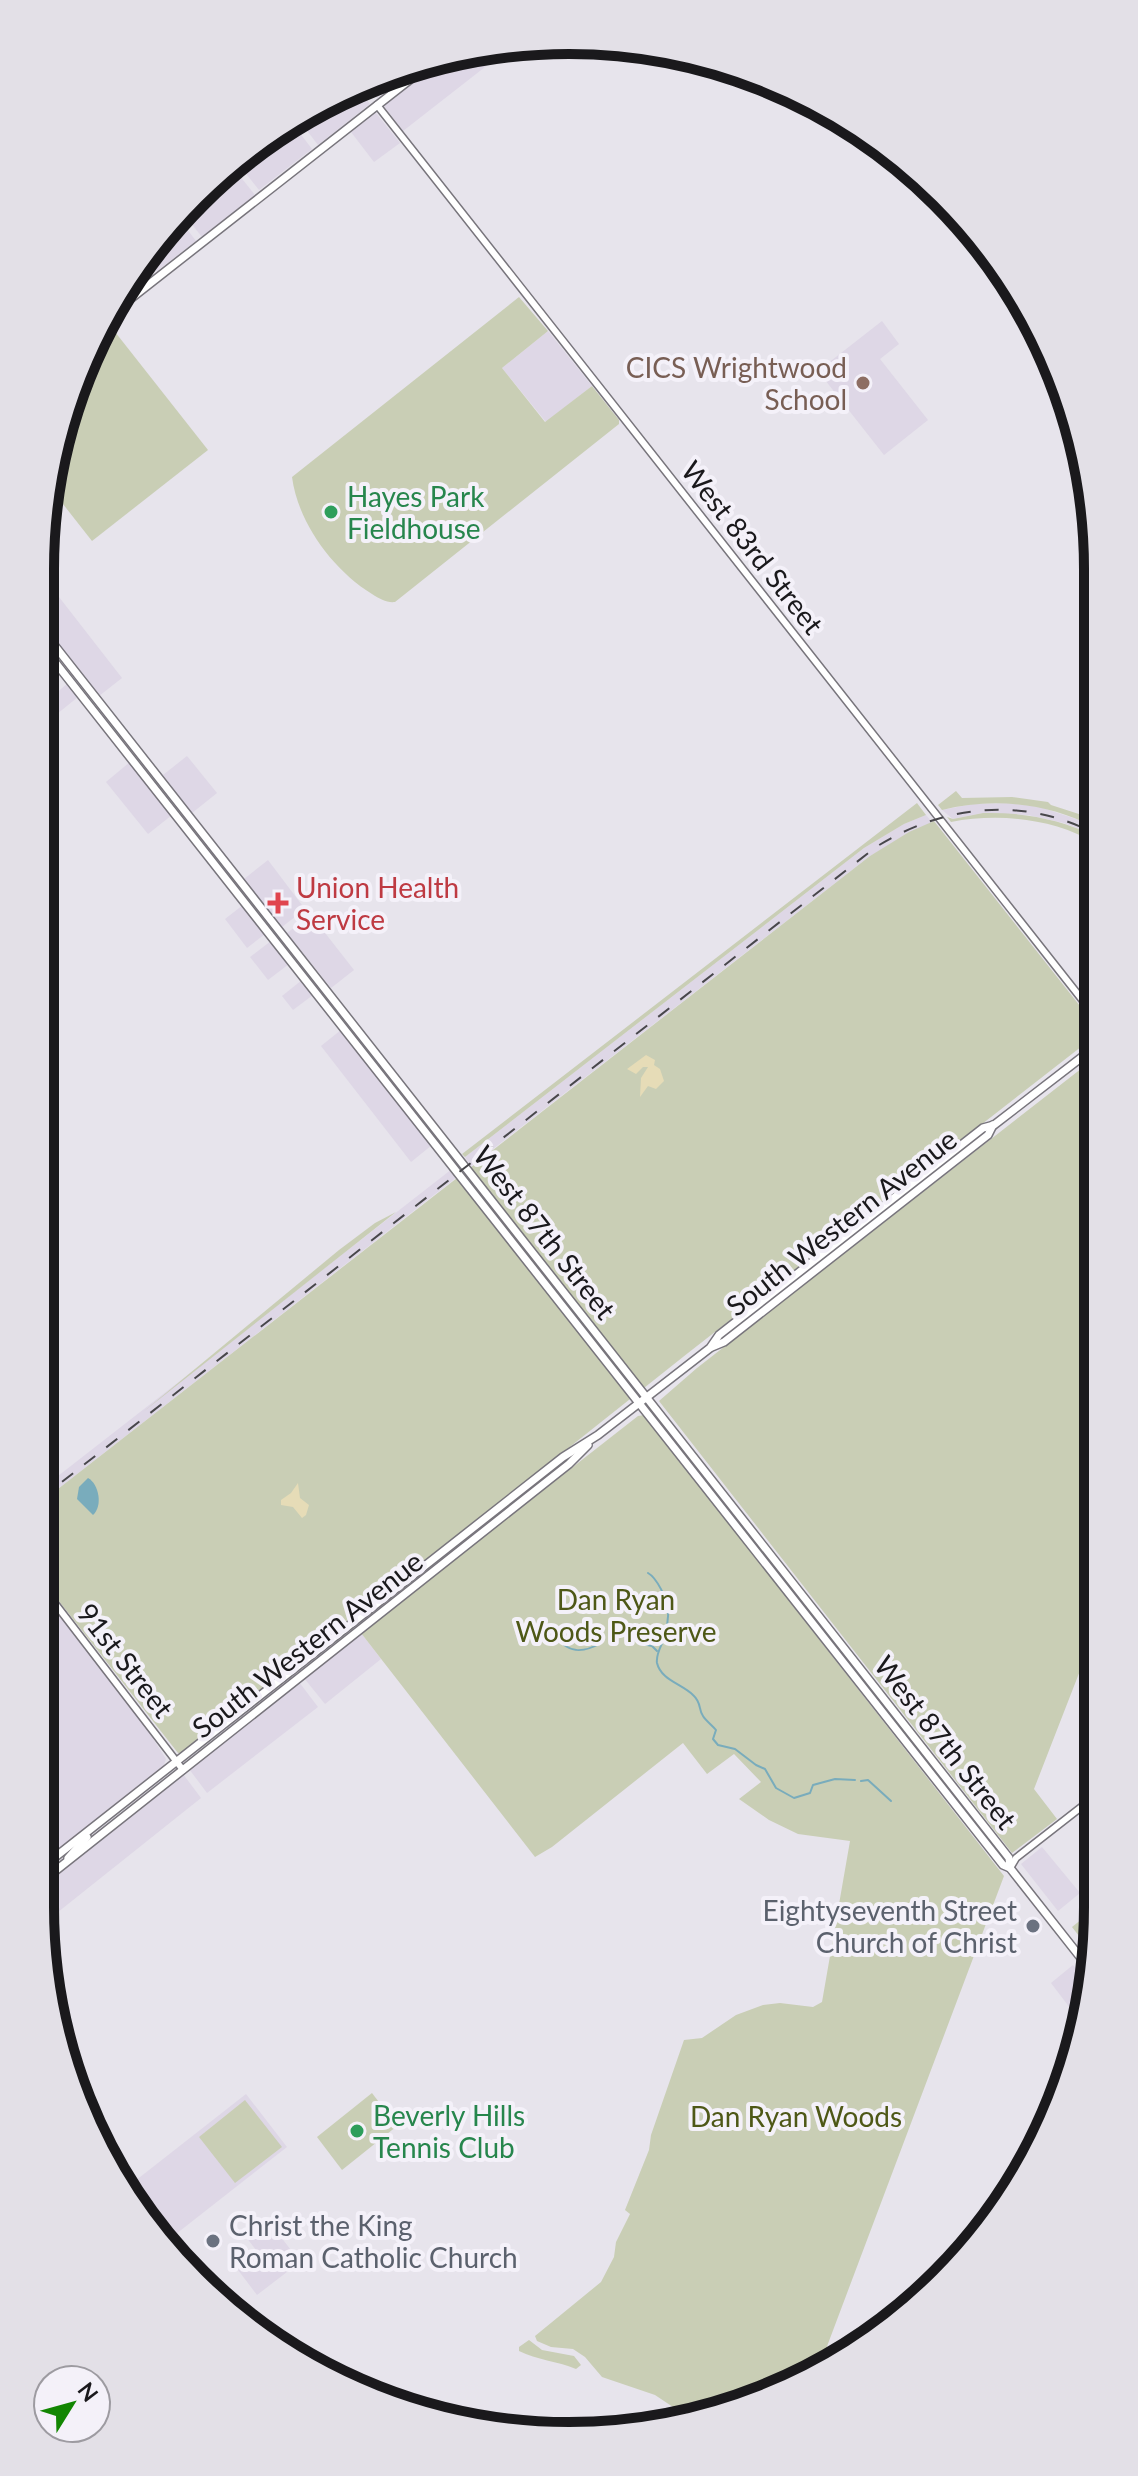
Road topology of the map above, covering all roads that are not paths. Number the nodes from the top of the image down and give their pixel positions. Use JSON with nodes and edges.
{"nodes":[{"id":1,"x":411,"y":79,"type":"edge"},
{"id":2,"x":377,"y":105,"type":"junction"},
{"id":3,"x":131,"y":298,"type":"edge"},
{"id":4,"x":54,"y":645,"type":"edge"},
{"id":5,"x":54,"y":660,"type":"edge"},
{"id":6,"x":1084,"y":1002,"type":"edge"},
{"id":7,"x":1084,"y":1055,"type":"edge"},
{"id":8,"x":406,"y":1099,"type":"junction"},
{"id":9,"x":643,"y":1400,"type":"junction"},
{"id":10,"x":598,"y":1435,"type":"junction"},
{"id":11,"x":54,"y":1602,"type":"edge"},
{"id":12,"x":177,"y":1762,"type":"junction"},
{"id":13,"x":183,"y":1770,"type":"junction"},
{"id":14,"x":1084,"y":1805,"type":"edge"},
{"id":15,"x":98,"y":1823,"type":"junction"},
{"id":16,"x":54,"y":1858,"type":"edge"},
{"id":17,"x":67,"y":1861,"type":"junction"},
{"id":18,"x":1010,"y":1868,"type":"junction"},
{"id":19,"x":54,"y":1872,"type":"edge"},
{"id":20,"x":1081,"y":1959,"type":"edge"}],
"edges":[{"from":1,"to":2,"type":"main road"},
{"from":2,"to":3,"type":"main road"},
{"from":2,"to":6,"type":"street","name":"West 83rd Street"},
{"from":4,"to":8,"type":"main road","name":"West 87th Street"},
{"from":5,"to":8,"type":"main road","name":"West 87th Street"},
{"from":7,"to":9,"type":"main road","name":"South Western Avenue"},
{"from":8,"to":9,"type":"main road","name":"West 87th Street"},
{"from":9,"to":10,"type":"main road","name":"South Western Avenue"},
{"from":9,"to":18,"type":"main road","name":"West 87th Street"},
{"from":10,"to":12,"type":"main road","name":"South Western Avenue"},
{"from":10,"to":13,"type":"main road","name":"South Western Avenue"},
{"from":11,"to":12,"type":"street","name":"91st Street"},
{"from":12,"to":13,"type":"street","name":"91st Street"},
{"from":12,"to":15,"type":"main road","name":"South Western Avenue"},
{"from":13,"to":17,"type":"main road","name":"South Western Avenue"},
{"from":14,"to":18,"type":"street"},
{"from":15,"to":16,"type":"main road","name":"South Western Avenue"},
{"from":15,"to":17,"type":"main road"},
{"from":17,"to":19,"type":"main road","name":"South Western Avenue"},
{"from":18,"to":20,"type":"main road","name":"West 87th Street"}]}
